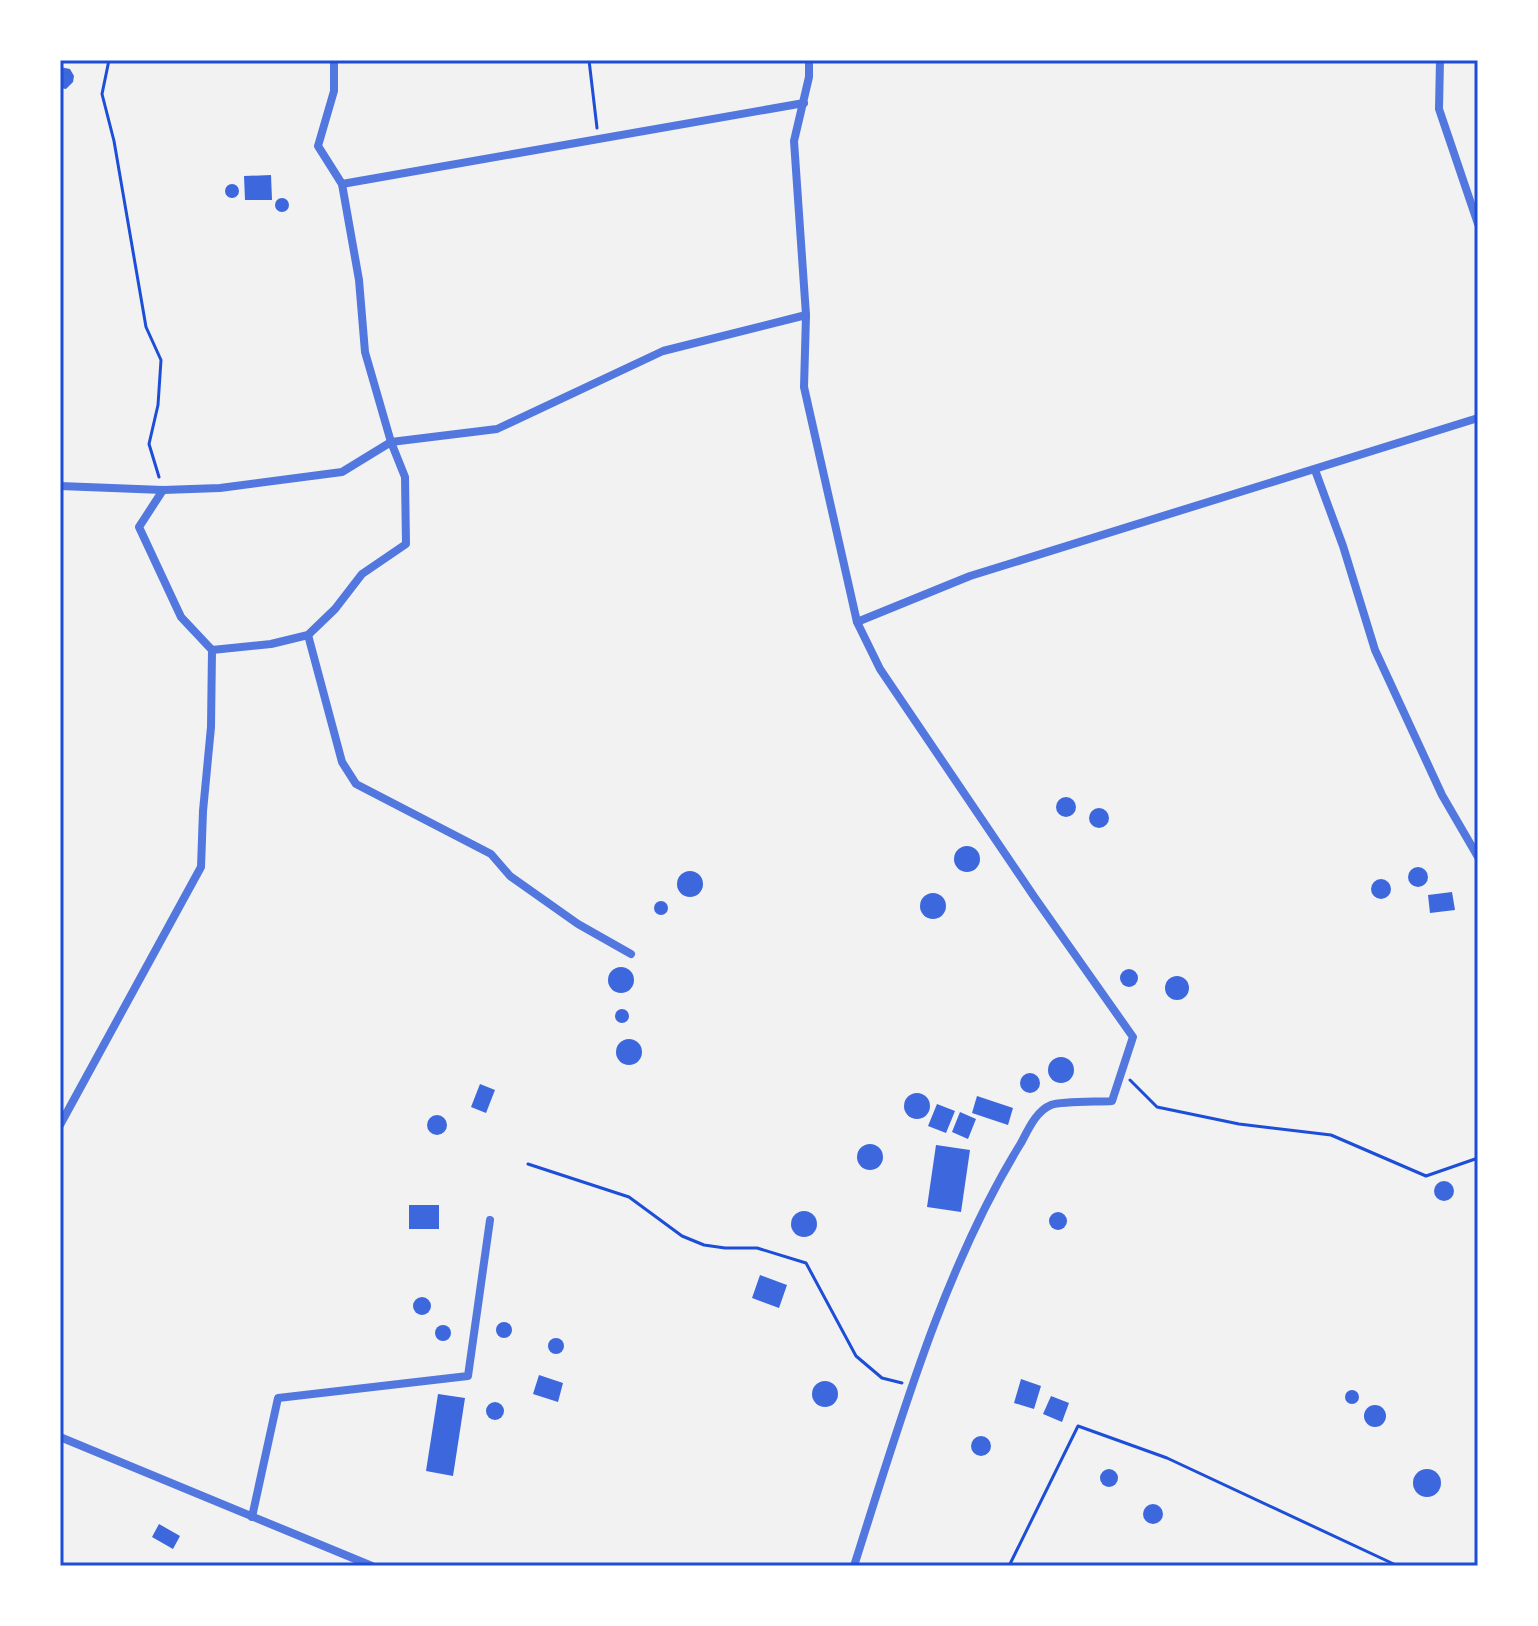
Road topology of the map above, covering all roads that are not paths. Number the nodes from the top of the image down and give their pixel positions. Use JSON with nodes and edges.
{"nodes":[{"id":1,"x":334,"y":60,"type":"edge"},
{"id":2,"x":809,"y":60,"type":"edge"},
{"id":3,"x":1440,"y":60,"type":"edge"},
{"id":4,"x":804,"y":103,"type":"junction"},
{"id":5,"x":342,"y":184,"type":"junction"},
{"id":6,"x":1478,"y":224,"type":"edge"},
{"id":7,"x":806,"y":315,"type":"junction"},
{"id":8,"x":1478,"y":418,"type":"edge"},
{"id":9,"x":391,"y":442,"type":"junction"},
{"id":10,"x":1315,"y":470,"type":"junction"},
{"id":11,"x":60,"y":486,"type":"edge"},
{"id":12,"x":163,"y":490,"type":"junction"},
{"id":13,"x":857,"y":622,"type":"junction"},
{"id":14,"x":308,"y":635,"type":"junction"},
{"id":15,"x":212,"y":650,"type":"junction"},
{"id":16,"x":1478,"y":857,"type":"edge"},
{"id":17,"x":631,"y":954,"type":"dead end"},
{"id":18,"x":60,"y":1125,"type":"edge"},
{"id":19,"x":490,"y":1220,"type":"dead end"},
{"id":20,"x":60,"y":1437,"type":"edge"},
{"id":21,"x":252,"y":1517,"type":"junction"},
{"id":22,"x":372,"y":1566,"type":"edge"},
{"id":23,"x":854,"y":1566,"type":"edge"}],
"edges":[{"from":1,"to":5,"type":"street"},
{"from":2,"to":4,"type":"street"},
{"from":3,"to":6,"type":"street"},
{"from":4,"to":5,"type":"street"},
{"from":4,"to":7,"type":"street"},
{"from":5,"to":9,"type":"street"},
{"from":7,"to":9,"type":"street"},
{"from":7,"to":13,"type":"street"},
{"from":8,"to":10,"type":"street"},
{"from":9,"to":12,"type":"street"},
{"from":9,"to":14,"type":"street"},
{"from":10,"to":13,"type":"street"},
{"from":10,"to":16,"type":"street"},
{"from":11,"to":12,"type":"street"},
{"from":12,"to":15,"type":"street"},
{"from":13,"to":23,"type":"street"},
{"from":14,"to":15,"type":"street"},
{"from":14,"to":17,"type":"street"},
{"from":15,"to":18,"type":"street"},
{"from":19,"to":21,"type":"street"},
{"from":20,"to":21,"type":"street"},
{"from":21,"to":22,"type":"street"}]}
